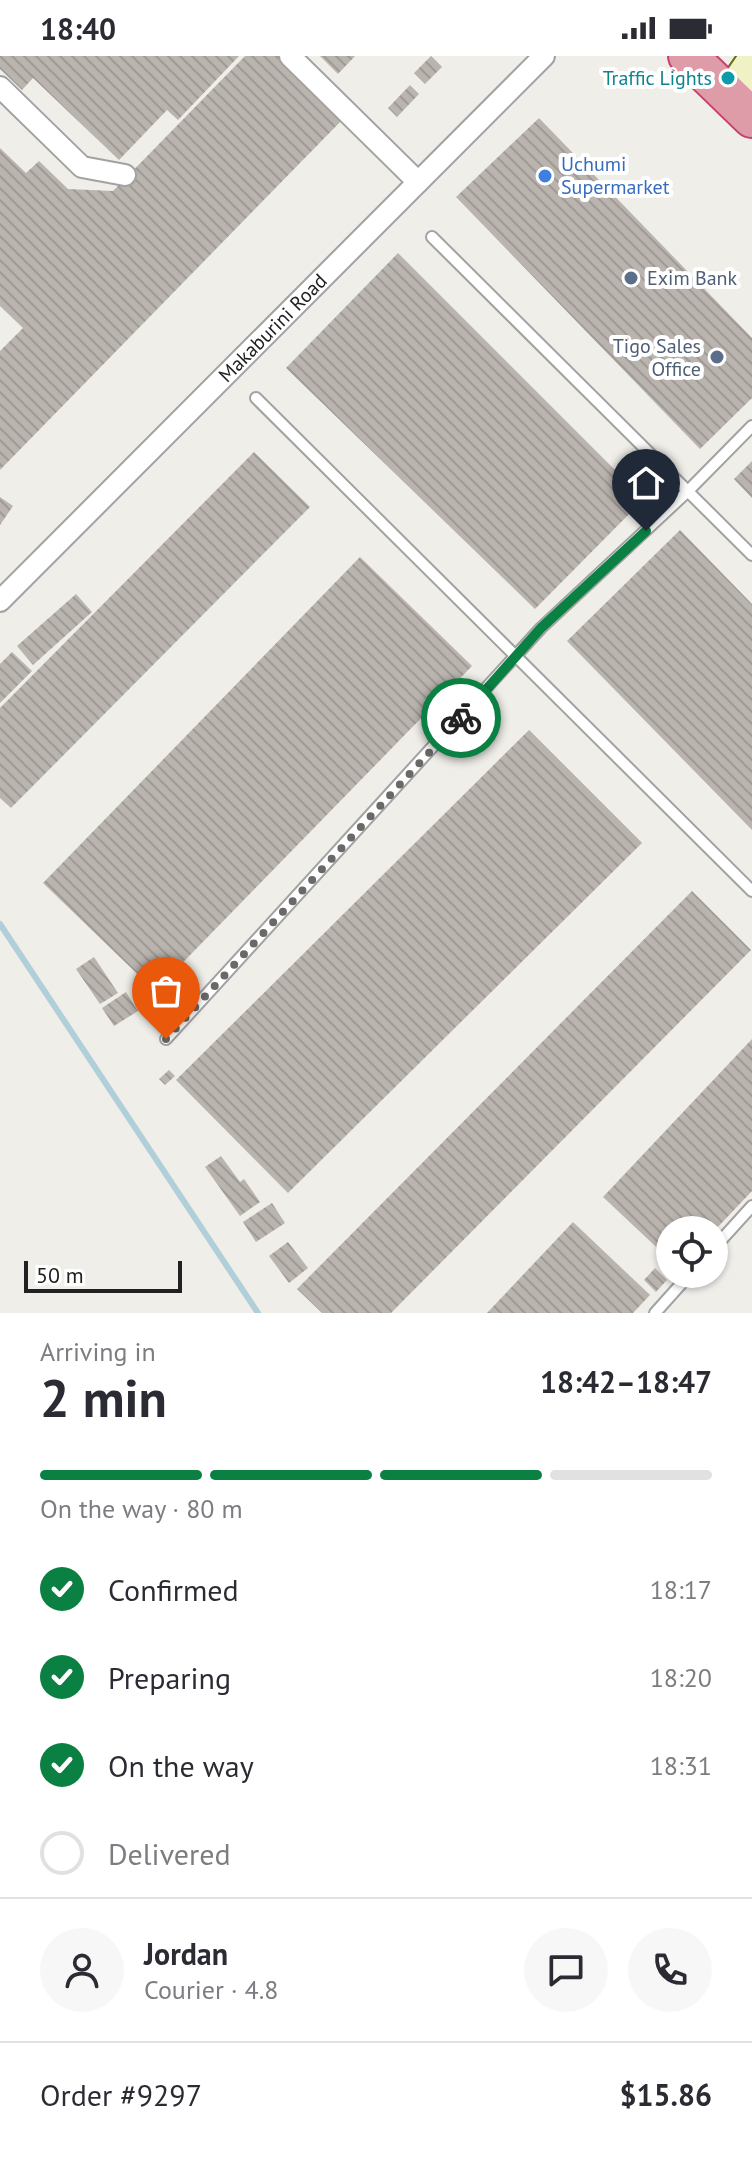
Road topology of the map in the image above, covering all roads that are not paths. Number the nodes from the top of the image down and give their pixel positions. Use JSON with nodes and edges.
{"nodes":[{"id":1,"x":290,"y":56,"type":"edge"},
{"id":2,"x":544,"y":56,"type":"edge"},
{"id":3,"x":688,"y":56,"type":"edge"},
{"id":4,"x":747,"y":63,"type":"edge"},
{"id":5,"x":0,"y":87,"type":"edge"},
{"id":6,"x":743,"y":110,"type":"edge"},
{"id":7,"x":125,"y":175,"type":"dead end"},
{"id":8,"x":418,"y":182,"type":"junction"},
{"id":9,"x":432,"y":237,"type":"dead end"},
{"id":10,"x":256,"y":398,"type":"dead end"},
{"id":11,"x":752,"y":426,"type":"edge"},
{"id":12,"x":688,"y":491,"type":"junction"},
{"id":13,"x":752,"y":555,"type":"edge"},
{"id":14,"x":0,"y":601,"type":"edge"},
{"id":15,"x":516,"y":658,"type":"junction"},
{"id":16,"x":752,"y":891,"type":"edge"},
{"id":17,"x":166,"y":1039,"type":"dead end"},
{"id":18,"x":752,"y":1206,"type":"edge"},
{"id":19,"x":728,"y":1233,"type":"edge"},
{"id":20,"x":679,"y":1288,"type":"edge"},
{"id":21,"x":660,"y":1311,"type":"edge"}],
"edges":[{"from":1,"to":8,"type":"street"},
{"from":2,"to":8,"type":"street","name":"Makaburini Road"},
{"from":3,"to":6,"type":"highway"},
{"from":4,"to":6,"type":"main road"},
{"from":5,"to":7,"type":"street"},
{"from":8,"to":14,"type":"street","name":"Makaburini Road"},
{"from":9,"to":12,"type":"lane"},
{"from":10,"to":15,"type":"lane"},
{"from":11,"to":12,"type":"lane"},
{"from":12,"to":13,"type":"lane"},
{"from":12,"to":15,"type":"lane"},
{"from":15,"to":16,"type":"lane"},
{"from":15,"to":17,"type":"lane"},
{"from":18,"to":19,"type":"lane"},
{"from":20,"to":21,"type":"lane"}]}
